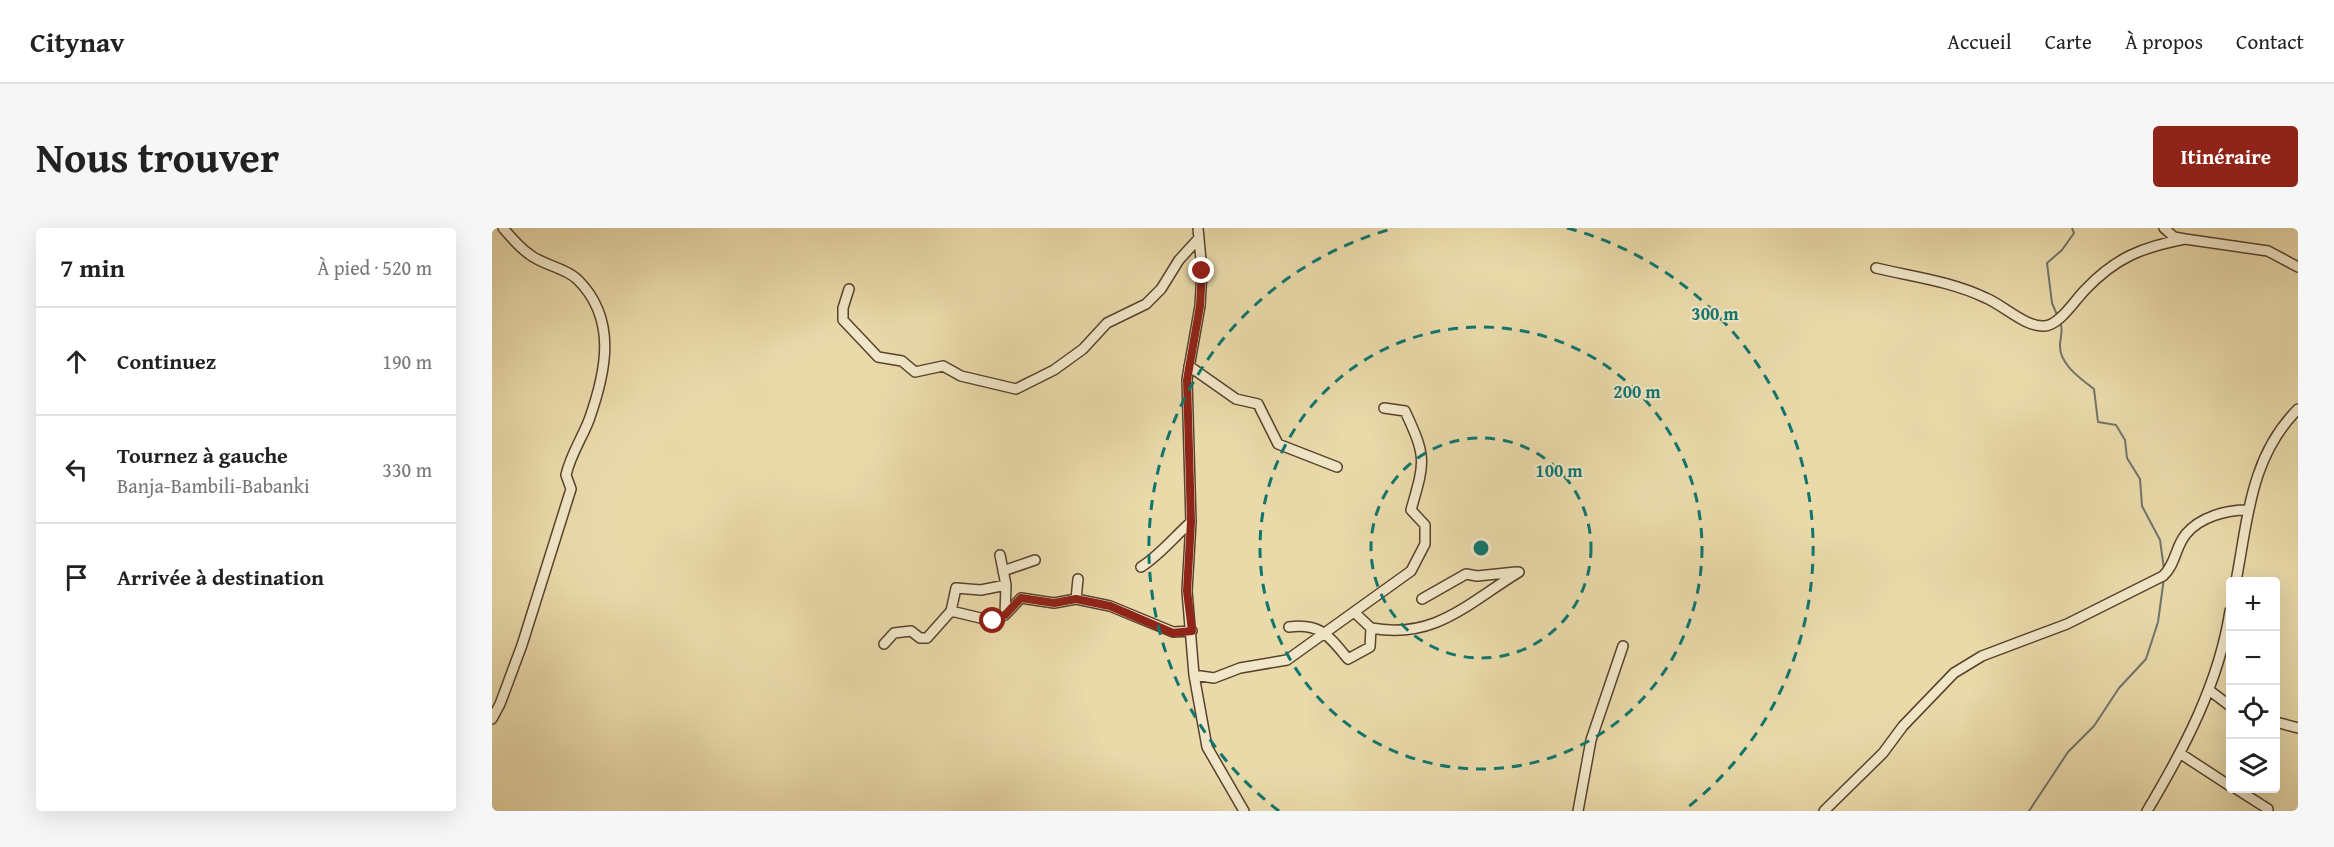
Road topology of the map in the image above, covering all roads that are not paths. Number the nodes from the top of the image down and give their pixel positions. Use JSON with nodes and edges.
{"nodes":[{"id":1,"x":503,"y":228,"type":"edge"},
{"id":2,"x":2164,"y":228,"type":"edge"},
{"id":3,"x":1199,"y":233,"type":"edge"},
{"id":4,"x":2185,"y":239,"type":"junction"},
{"id":5,"x":1876,"y":267,"type":"dead end"},
{"id":6,"x":2298,"y":267,"type":"edge"},
{"id":7,"x":849,"y":289,"type":"dead end"},
{"id":8,"x":1189,"y":366,"type":"junction"},
{"id":9,"x":1384,"y":408,"type":"dead end"},
{"id":10,"x":2298,"y":409,"type":"edge"},
{"id":11,"x":1337,"y":467,"type":"dead end"},
{"id":12,"x":2247,"y":510,"type":"junction"},
{"id":13,"x":1191,"y":522,"type":"junction"},
{"id":14,"x":1000,"y":555,"type":"dead end"},
{"id":15,"x":1035,"y":560,"type":"dead end"},
{"id":16,"x":1141,"y":567,"type":"dead end"},
{"id":17,"x":1003,"y":571,"type":"junction"},
{"id":18,"x":2237,"y":577,"type":"edge"},
{"id":19,"x":1078,"y":579,"type":"dead end"},
{"id":20,"x":1006,"y":585,"type":"junction"},
{"id":21,"x":1076,"y":599,"type":"junction"},
{"id":22,"x":1422,"y":599,"type":"dead end"},
{"id":23,"x":951,"y":611,"type":"junction"},
{"id":24,"x":1354,"y":612,"type":"junction"},
{"id":25,"x":1005,"y":615,"type":"junction"},
{"id":26,"x":1289,"y":627,"type":"dead end"},
{"id":27,"x":1371,"y":628,"type":"junction"},
{"id":28,"x":1192,"y":631,"type":"junction"},
{"id":29,"x":1326,"y":633,"type":"junction"},
{"id":30,"x":884,"y":644,"type":"dead end"},
{"id":31,"x":1623,"y":646,"type":"dead end"},
{"id":32,"x":2226,"y":651,"type":"edge"},
{"id":33,"x":1194,"y":675,"type":"junction"},
{"id":34,"x":2209,"y":690,"type":"junction"},
{"id":35,"x":2226,"y":703,"type":"edge"},
{"id":36,"x":492,"y":718,"type":"edge"},
{"id":37,"x":2280,"y":723,"type":"edge"},
{"id":38,"x":2298,"y":728,"type":"edge"},
{"id":39,"x":2181,"y":754,"type":"junction"},
{"id":40,"x":2226,"y":783,"type":"edge"},
{"id":41,"x":2242,"y":793,"type":"edge"},
{"id":42,"x":2268,"y":809,"type":"dead end"},
{"id":43,"x":1244,"y":811,"type":"edge"},
{"id":44,"x":1578,"y":811,"type":"edge"},
{"id":45,"x":1824,"y":811,"type":"edge"},
{"id":46,"x":2147,"y":811,"type":"edge"}],
"edges":[{"from":1,"to":36,"type":"street"},
{"from":2,"to":4,"type":"street"},
{"from":3,"to":7,"type":"street"},
{"from":3,"to":8,"type":"street"},
{"from":4,"to":5,"type":"street"},
{"from":4,"to":6,"type":"street"},
{"from":8,"to":11,"type":"street"},
{"from":8,"to":13,"type":"street"},
{"from":9,"to":24,"type":"street"},
{"from":10,"to":12,"type":"street"},
{"from":12,"to":18,"type":"street"},
{"from":12,"to":45,"type":"street"},
{"from":13,"to":16,"type":"street"},
{"from":13,"to":28,"type":"street"},
{"from":14,"to":17,"type":"street"},
{"from":15,"to":17,"type":"street"},
{"from":17,"to":20,"type":"street"},
{"from":19,"to":21,"type":"street"},
{"from":20,"to":23,"type":"street"},
{"from":20,"to":25,"type":"street"},
{"from":21,"to":25,"type":"street"},
{"from":21,"to":28,"type":"street"},
{"from":22,"to":27,"type":"street"},
{"from":23,"to":25,"type":"street"},
{"from":23,"to":30,"type":"street"},
{"from":24,"to":27,"type":"street"},
{"from":24,"to":29,"type":"street"},
{"from":26,"to":29,"type":"street"},
{"from":27,"to":29,"type":"street"},
{"from":28,"to":33,"type":"street"},
{"from":29,"to":33,"type":"street"},
{"from":31,"to":44,"type":"street"},
{"from":32,"to":34,"type":"street"},
{"from":33,"to":43,"type":"street"},
{"from":34,"to":35,"type":"street"},
{"from":34,"to":39,"type":"street"},
{"from":37,"to":38,"type":"street"},
{"from":39,"to":40,"type":"street"},
{"from":39,"to":46,"type":"street"},
{"from":41,"to":42,"type":"street"}]}
